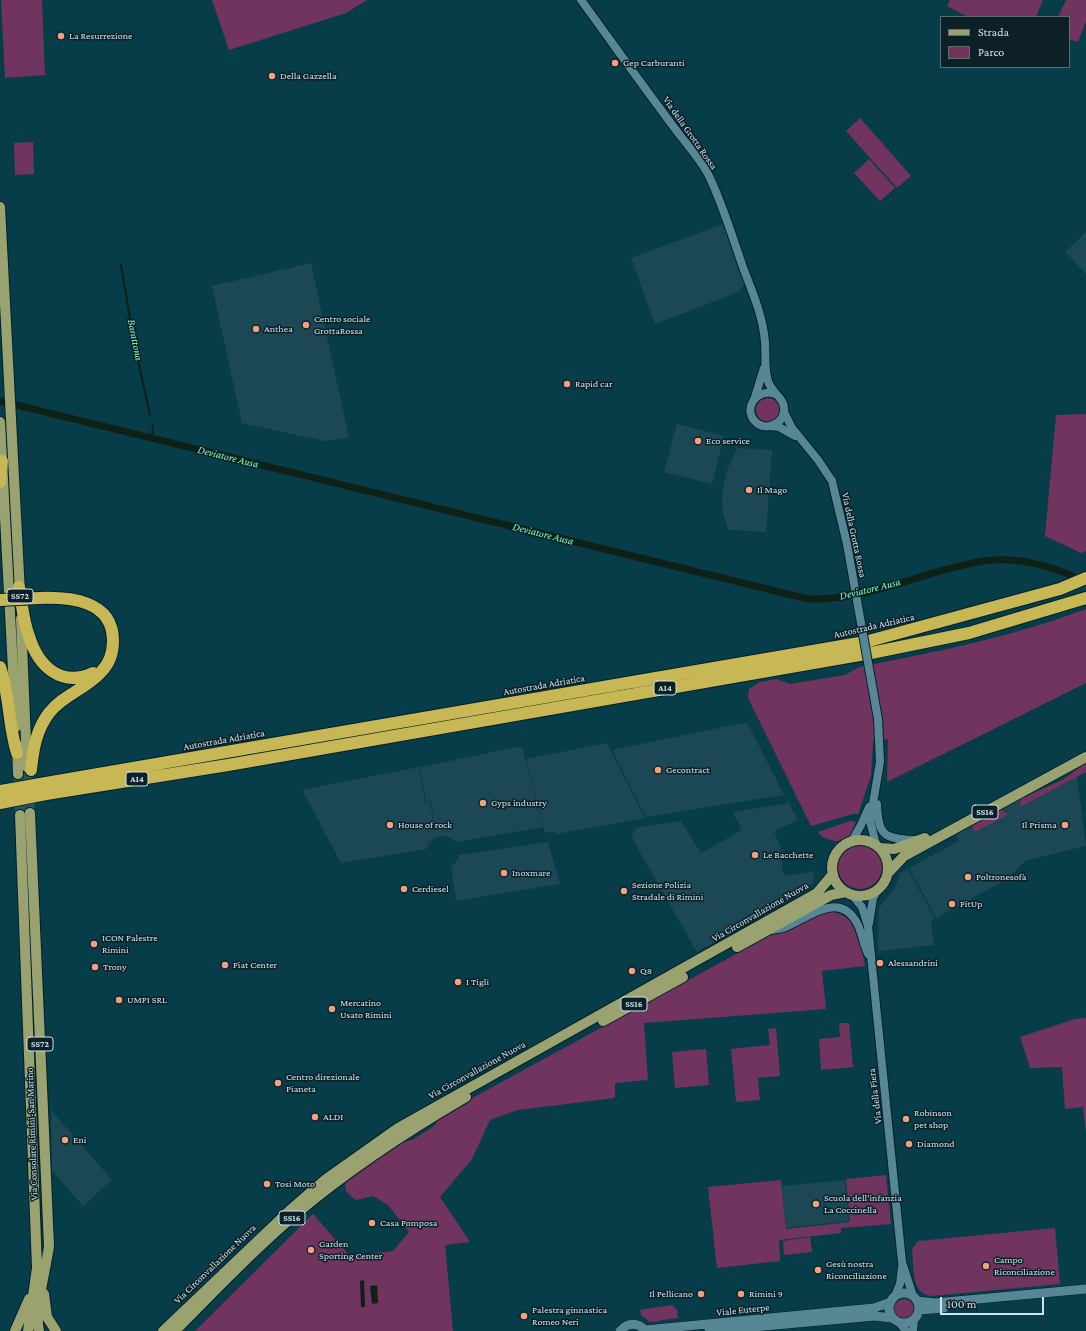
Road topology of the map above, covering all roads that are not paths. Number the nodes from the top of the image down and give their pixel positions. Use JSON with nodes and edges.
{"nodes":[{"id":1,"x":581,"y":0,"type":"edge"},
{"id":2,"x":0,"y":207,"type":"edge"},
{"id":3,"x":765,"y":363,"type":"junction"},
{"id":4,"x":775,"y":394,"type":"junction"},
{"id":5,"x":755,"y":397,"type":"junction"},
{"id":6,"x":784,"y":412,"type":"junction"},
{"id":7,"x":0,"y":422,"type":"edge"},
{"id":8,"x":770,"y":426,"type":"junction"},
{"id":9,"x":800,"y":438,"type":"junction"},
{"id":10,"x":2,"y":461,"type":"junction"},
{"id":11,"x":0,"y":482,"type":"edge"},
{"id":12,"x":1086,"y":578,"type":"edge"},
{"id":13,"x":19,"y":587,"type":"junction"},
{"id":14,"x":1086,"y":598,"type":"edge"},
{"id":15,"x":0,"y":600,"type":"edge"},
{"id":16,"x":109,"y":658,"type":"junction"},
{"id":17,"x":0,"y":667,"type":"edge"},
{"id":18,"x":1086,"y":750,"type":"edge"},
{"id":19,"x":18,"y":753,"type":"junction"},
{"id":20,"x":1086,"y":757,"type":"edge"},
{"id":21,"x":26,"y":772,"type":"junction"},
{"id":22,"x":46,"y":789,"type":"junction"},
{"id":23,"x":876,"y":789,"type":"junction"},
{"id":24,"x":0,"y":791,"type":"edge"},
{"id":25,"x":0,"y":803,"type":"edge"},
{"id":26,"x":920,"y":840,"type":"junction"},
{"id":27,"x":852,"y":841,"type":"junction"},
{"id":28,"x":878,"y":846,"type":"junction"},
{"id":29,"x":888,"y":873,"type":"junction"},
{"id":30,"x":833,"y":874,"type":"junction"},
{"id":31,"x":878,"y":889,"type":"junction"},
{"id":32,"x":848,"y":893,"type":"junction"},
{"id":33,"x":868,"y":926,"type":"junction"},
{"id":34,"x":766,"y":930,"type":"junction"},
{"id":35,"x":872,"y":968,"type":"junction"},
{"id":36,"x":902,"y":1262,"type":"junction"},
{"id":37,"x":37,"y":1268,"type":"junction"},
{"id":38,"x":43,"y":1286,"type":"junction"},
{"id":39,"x":1086,"y":1289,"type":"edge"},
{"id":40,"x":1086,"y":1294,"type":"edge"},
{"id":41,"x":892,"y":1300,"type":"junction"},
{"id":42,"x":916,"y":1302,"type":"junction"},
{"id":43,"x":895,"y":1320,"type":"junction"},
{"id":44,"x":914,"y":1320,"type":"junction"},
{"id":45,"x":167,"y":1330,"type":"edge"},
{"id":46,"x":15,"y":1331,"type":"edge"},
{"id":47,"x":28,"y":1331,"type":"edge"},
{"id":48,"x":39,"y":1331,"type":"edge"},
{"id":49,"x":56,"y":1331,"type":"edge"},
{"id":50,"x":620,"y":1331,"type":"edge"},
{"id":51,"x":646,"y":1331,"type":"edge"},
{"id":52,"x":709,"y":1331,"type":"edge"},
{"id":53,"x":906,"y":1331,"type":"edge"},
{"id":54,"x":913,"y":1331,"type":"edge"}],
"edges":[{"from":1,"to":3,"type":"street","name":"Via della Grotta Rossa"},
{"from":2,"to":13,"type":"main road","number":"SS72"},
{"from":3,"to":4,"type":"street","name":"Via della Grotta Rossa"},
{"from":3,"to":5,"type":"street","name":"Via della Grotta Rossa"},
{"from":4,"to":5,"type":"street"},
{"from":4,"to":6,"type":"street"},
{"from":5,"to":8,"type":"street"},
{"from":6,"to":8,"type":"street"},
{"from":6,"to":9,"type":"street","name":"Via della Grotta Rossa"},
{"from":7,"to":10,"type":"main road","number":"SS72"},
{"from":8,"to":9,"type":"street","name":"Via della Grotta Rossa"},
{"from":9,"to":23,"type":"street","name":"Via della Grotta Rossa","bridge":true},
{"from":10,"to":11,"type":"highway"},
{"from":10,"to":19,"type":"main road","number":"SS72"},
{"from":12,"to":22,"type":"highway","name":"Autostrada Adriatica","number":"A14"},
{"from":13,"to":16,"type":"highway"},
{"from":13,"to":21,"type":"main road","number":"SS72"},
{"from":14,"to":22,"type":"highway","name":"Autostrada Adriatica","number":"A14"},
{"from":15,"to":16,"type":"highway","bridge":true},
{"from":16,"to":21,"type":"highway"},
{"from":17,"to":19,"type":"highway"},
{"from":18,"to":26,"type":"main road","number":"SS16"},
{"from":19,"to":21,"type":"main road","number":"SS72"},
{"from":20,"to":29,"type":"main road","number":"SS16"},
{"from":22,"to":24,"type":"highway","name":"Autostrada Adriatica","number":"A14","bridge":true},
{"from":22,"to":25,"type":"highway","name":"Autostrada Adriatica","number":"A14","bridge":true},
{"from":23,"to":26,"type":"street"},
{"from":23,"to":27,"type":"street","name":"Via della Grotta Rossa"},
{"from":23,"to":28,"type":"street","name":"Via della Grotta Rossa"},
{"from":26,"to":28,"type":"main road","number":"SS16"},
{"from":27,"to":28,"type":"main road","number":"SS16"},
{"from":27,"to":30,"type":"main road"},
{"from":28,"to":29,"type":"main road"},
{"from":29,"to":31,"type":"main road","number":"SS16"},
{"from":30,"to":32,"type":"main road"},
{"from":30,"to":45,"type":"main road","name":"Via Circonvallazione Nuova","number":"SS16"},
{"from":31,"to":32,"type":"main road","name":"Via Circonvallazione Nuova","number":"SS16"},
{"from":31,"to":33,"type":"street","name":"Via della Fiera"},
{"from":32,"to":33,"type":"street","name":"Via della Fiera"},
{"from":32,"to":34,"type":"main road","name":"Via Circonvallazione Nuova","number":"SS16"},
{"from":33,"to":35,"type":"street","name":"Via della Fiera"},
{"from":34,"to":35,"type":"street","name":"Via Circonvallazione Nuova"},
{"from":34,"to":45,"type":"main road","name":"Via Circonvallazione Nuova","number":"SS16"},
{"from":35,"to":36,"type":"street","name":"Via della Fiera"},
{"from":36,"to":41,"type":"street","name":"Via della Fiera"},
{"from":36,"to":42,"type":"street","name":"Via della Fiera"},
{"from":37,"to":38,"type":"main road","name":"Via Consolare Rimini-San Marino","number":"SS72"},
{"from":37,"to":46,"type":"main road","name":"Via Consolare Rimini-San Marino","number":"SS72"},
{"from":37,"to":47,"type":"main road","name":"Via Consolare Rimini-San Marino","number":"SS72"},
{"from":38,"to":48,"type":"main road","name":"Via Consolare Rimini-San Marino","number":"SS72"},
{"from":38,"to":49,"type":"main road","name":"Via Consolare Rimini-San Marino","number":"SS72"},
{"from":39,"to":42,"type":"main road"},
{"from":40,"to":42,"type":"main road"},
{"from":41,"to":42,"type":"main road"},
{"from":41,"to":43,"type":"main road"},
{"from":41,"to":51,"type":"main road","name":"Viale Euterpe"},
{"from":42,"to":44,"type":"main road"},
{"from":43,"to":44,"type":"main road"},
{"from":43,"to":52,"type":"main road","name":"Viale Euterpe"},
{"from":43,"to":53,"type":"street"},
{"from":44,"to":54,"type":"street"},
{"from":50,"to":51,"type":"main road","name":"Viale Euterpe"}]}
